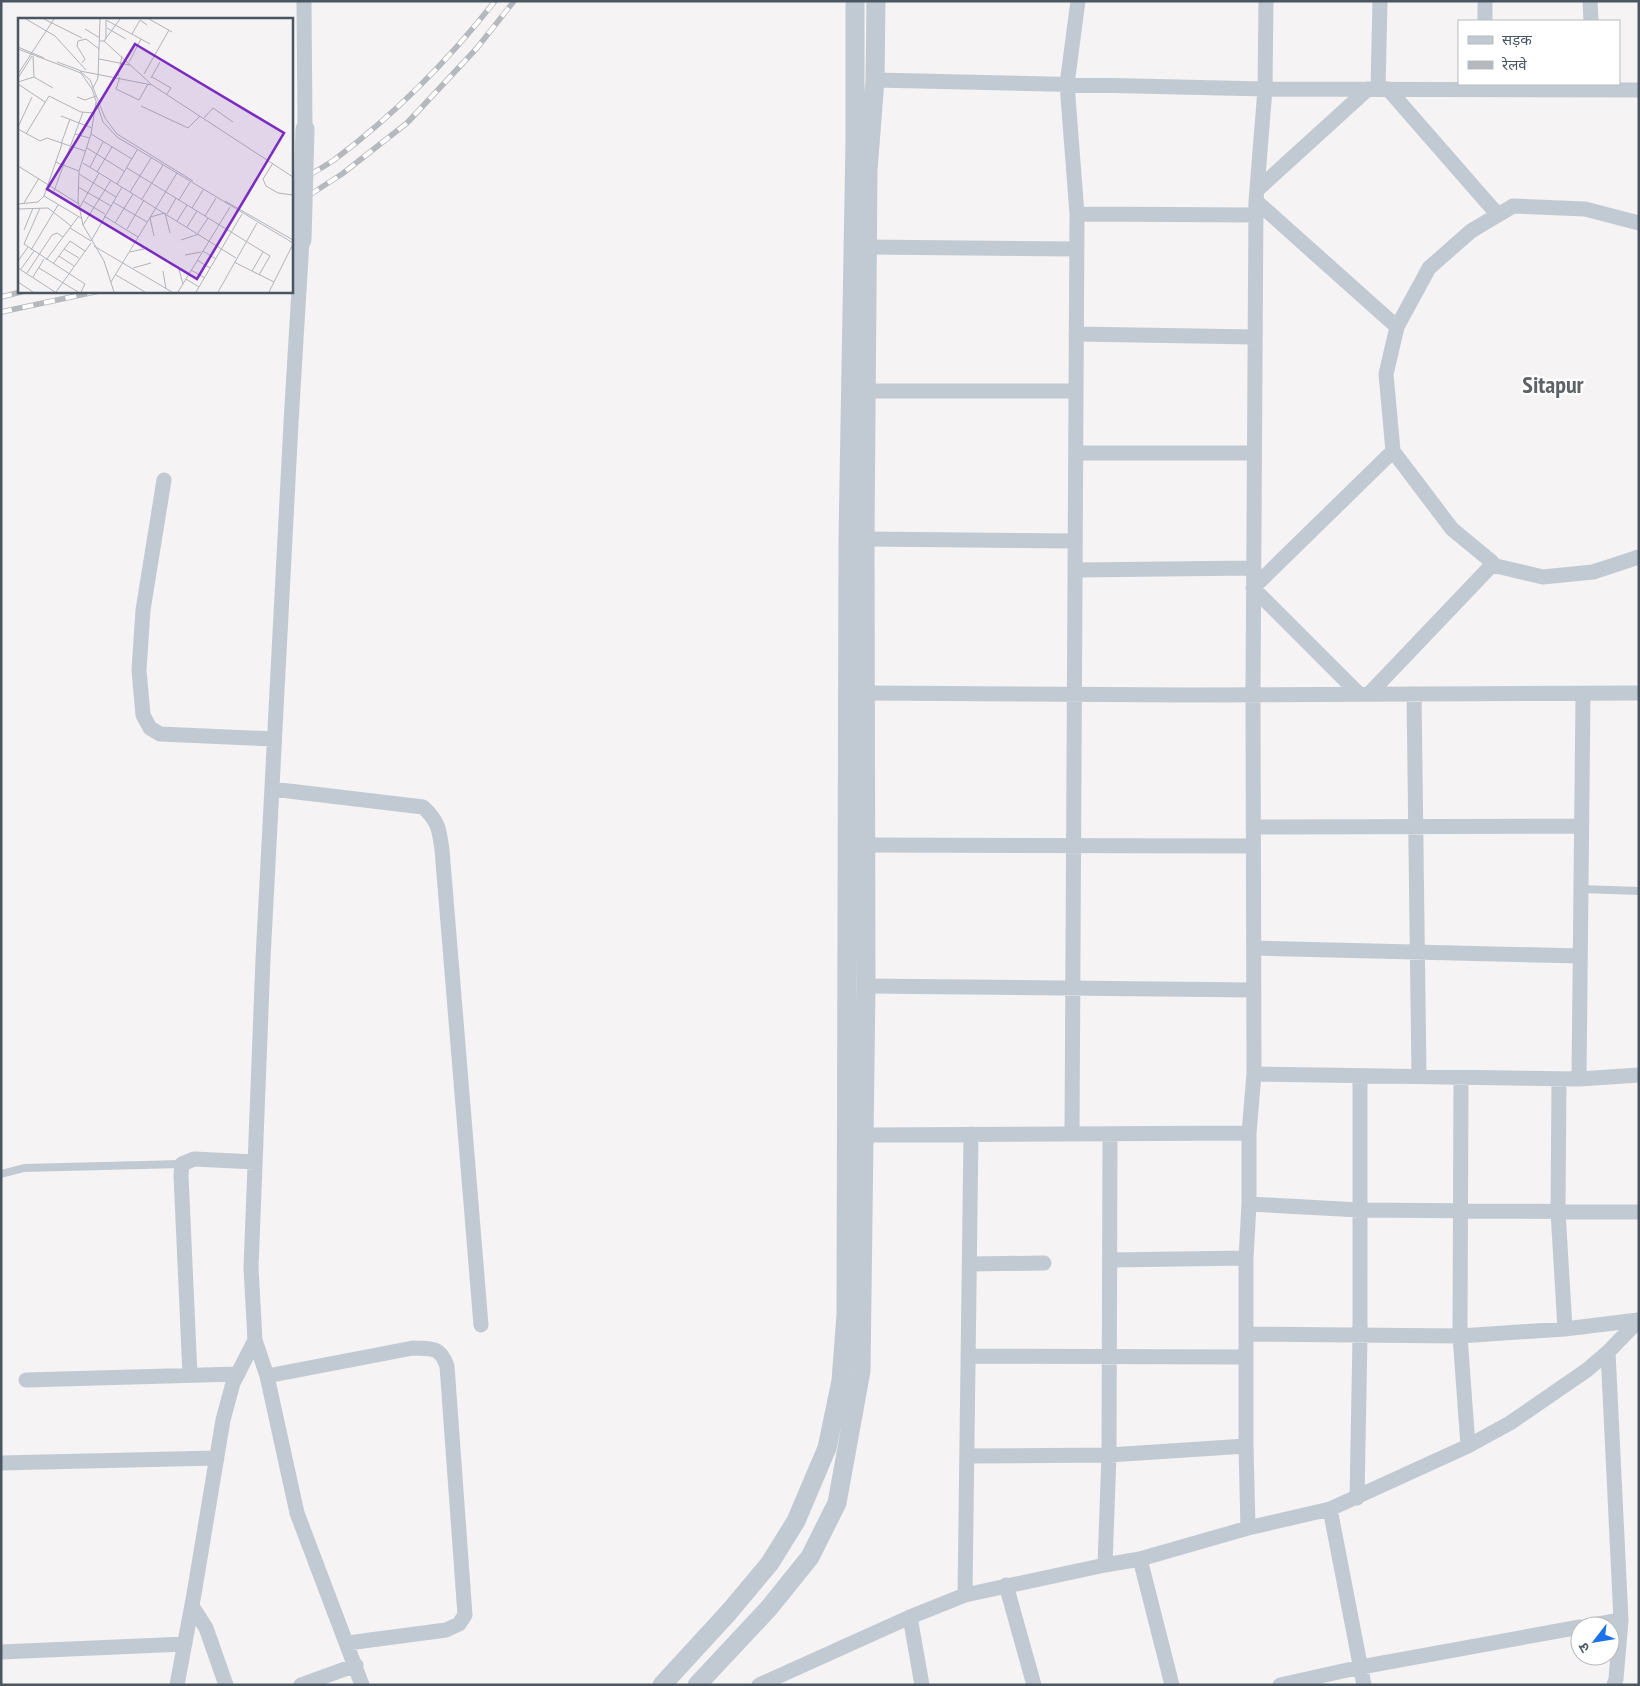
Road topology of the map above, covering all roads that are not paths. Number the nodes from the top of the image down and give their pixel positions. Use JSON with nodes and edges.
{"nodes":[{"id":1,"x":304,"y":1,"type":"edge"},
{"id":2,"x":855,"y":1,"type":"edge"},
{"id":3,"x":876,"y":1,"type":"edge"},
{"id":4,"x":1078,"y":1,"type":"edge"},
{"id":5,"x":1266,"y":1,"type":"edge"},
{"id":6,"x":1380,"y":1,"type":"edge"},
{"id":7,"x":1485,"y":1,"type":"edge"},
{"id":8,"x":1590,"y":1,"type":"edge"},
{"id":9,"x":1485,"y":20,"type":"edge"},
{"id":10,"x":1591,"y":20,"type":"edge"},
{"id":11,"x":875,"y":80,"type":"junction"},
{"id":12,"x":1068,"y":84,"type":"junction"},
{"id":13,"x":1485,"y":87,"type":"edge"},
{"id":14,"x":1591,"y":87,"type":"edge"},
{"id":15,"x":1265,"y":89,"type":"junction"},
{"id":16,"x":1378,"y":89,"type":"junction"},
{"id":17,"x":1639,"y":90,"type":"edge"},
{"id":18,"x":304,"y":129,"type":"joint"},
{"id":19,"x":1256,"y":202,"type":"junction"},
{"id":20,"x":1077,"y":214,"type":"junction"},
{"id":21,"x":1498,"y":215,"type":"junction"},
{"id":22,"x":1635,"y":217,"type":"edge"},
{"id":23,"x":302,"y":240,"type":"joint"},
{"id":24,"x":867,"y":247,"type":"junction"},
{"id":25,"x":1077,"y":249,"type":"junction"},
{"id":26,"x":1396,"y":327,"type":"junction"},
{"id":27,"x":1076,"y":334,"type":"junction"},
{"id":28,"x":1255,"y":337,"type":"junction"},
{"id":29,"x":866,"y":390,"type":"junction"},
{"id":30,"x":1076,"y":391,"type":"junction"},
{"id":31,"x":1393,"y":451,"type":"junction"},
{"id":32,"x":1254,"y":453,"type":"junction"},
{"id":33,"x":1076,"y":454,"type":"junction"},
{"id":34,"x":164,"y":480,"type":"dead end"},
{"id":35,"x":865,"y":539,"type":"junction"},
{"id":36,"x":1075,"y":541,"type":"junction"},
{"id":37,"x":1636,"y":562,"type":"edge"},
{"id":38,"x":1492,"y":565,"type":"junction"},
{"id":39,"x":1254,"y":568,"type":"junction"},
{"id":40,"x":1075,"y":570,"type":"junction"},
{"id":41,"x":1254,"y":588,"type":"junction"},
{"id":42,"x":866,"y":692,"type":"junction"},
{"id":43,"x":1639,"y":693,"type":"edge"},
{"id":44,"x":1074,"y":694,"type":"junction"},
{"id":45,"x":1252,"y":694,"type":"junction"},
{"id":46,"x":1364,"y":694,"type":"junction"},
{"id":47,"x":1414,"y":694,"type":"junction"},
{"id":48,"x":1583,"y":694,"type":"junction"},
{"id":49,"x":274,"y":739,"type":"junction"},
{"id":50,"x":272,"y":789,"type":"junction"},
{"id":51,"x":1581,"y":826,"type":"junction"},
{"id":52,"x":1253,"y":827,"type":"junction"},
{"id":53,"x":1416,"y":827,"type":"junction"},
{"id":54,"x":866,"y":845,"type":"junction"},
{"id":55,"x":1073,"y":845,"type":"junction"},
{"id":56,"x":1253,"y":846,"type":"junction"},
{"id":57,"x":1581,"y":889,"type":"junction"},
{"id":58,"x":1639,"y":891,"type":"edge"},
{"id":59,"x":1254,"y":948,"type":"junction"},
{"id":60,"x":1418,"y":952,"type":"junction"},
{"id":61,"x":1580,"y":956,"type":"junction"},
{"id":62,"x":866,"y":986,"type":"junction"},
{"id":63,"x":1072,"y":988,"type":"junction"},
{"id":64,"x":1254,"y":990,"type":"junction"},
{"id":65,"x":1254,"y":1074,"type":"junction"},
{"id":66,"x":1639,"y":1075,"type":"edge"},
{"id":67,"x":1360,"y":1076,"type":"junction"},
{"id":68,"x":1419,"y":1077,"type":"junction"},
{"id":69,"x":1461,"y":1078,"type":"junction"},
{"id":70,"x":1559,"y":1079,"type":"junction"},
{"id":71,"x":1579,"y":1079,"type":"junction"},
{"id":72,"x":1249,"y":1133,"type":"junction"},
{"id":73,"x":971,"y":1134,"type":"junction"},
{"id":74,"x":1072,"y":1134,"type":"junction"},
{"id":75,"x":1110,"y":1134,"type":"junction"},
{"id":76,"x":865,"y":1135,"type":"junction"},
{"id":77,"x":255,"y":1162,"type":"junction"},
{"id":78,"x":182,"y":1164,"type":"junction"},
{"id":79,"x":1,"y":1174,"type":"edge"},
{"id":80,"x":1249,"y":1204,"type":"junction"},
{"id":81,"x":1360,"y":1210,"type":"junction"},
{"id":82,"x":1460,"y":1210,"type":"junction"},
{"id":83,"x":1558,"y":1211,"type":"junction"},
{"id":84,"x":1639,"y":1212,"type":"edge"},
{"id":85,"x":1246,"y":1258,"type":"junction"},
{"id":86,"x":1110,"y":1260,"type":"junction"},
{"id":87,"x":1044,"y":1263,"type":"dead end"},
{"id":88,"x":970,"y":1264,"type":"junction"},
{"id":89,"x":1639,"y":1320,"type":"edge"},
{"id":90,"x":481,"y":1325,"type":"dead end"},
{"id":91,"x":1565,"y":1329,"type":"junction"},
{"id":92,"x":1246,"y":1334,"type":"junction"},
{"id":93,"x":1360,"y":1336,"type":"junction"},
{"id":94,"x":1460,"y":1336,"type":"junction"},
{"id":95,"x":255,"y":1340,"type":"junction"},
{"id":96,"x":1608,"y":1352,"type":"junction"},
{"id":97,"x":969,"y":1356,"type":"junction"},
{"id":98,"x":1109,"y":1357,"type":"junction"},
{"id":99,"x":1246,"y":1357,"type":"junction"},
{"id":100,"x":238,"y":1374,"type":"junction"},
{"id":101,"x":190,"y":1375,"type":"junction"},
{"id":102,"x":267,"y":1376,"type":"junction"},
{"id":103,"x":26,"y":1380,"type":"dead end"},
{"id":104,"x":1246,"y":1446,"type":"junction"},
{"id":105,"x":1468,"y":1446,"type":"junction"},
{"id":106,"x":1109,"y":1455,"type":"junction"},
{"id":107,"x":968,"y":1456,"type":"junction"},
{"id":108,"x":217,"y":1458,"type":"junction"},
{"id":109,"x":1,"y":1463,"type":"edge"},
{"id":110,"x":1357,"y":1498,"type":"junction"},
{"id":111,"x":1330,"y":1509,"type":"junction"},
{"id":112,"x":1248,"y":1528,"type":"junction"},
{"id":113,"x":1140,"y":1559,"type":"junction"},
{"id":114,"x":1105,"y":1565,"type":"junction"},
{"id":115,"x":1006,"y":1585,"type":"junction"},
{"id":116,"x":965,"y":1595,"type":"junction"},
{"id":117,"x":192,"y":1606,"type":"junction"},
{"id":118,"x":910,"y":1617,"type":"junction"},
{"id":119,"x":1621,"y":1620,"type":"joint"},
{"id":120,"x":1570,"y":1629,"type":"edge"},
{"id":121,"x":348,"y":1643,"type":"junction"},
{"id":122,"x":185,"y":1644,"type":"junction"},
{"id":123,"x":1,"y":1652,"type":"edge"},
{"id":124,"x":356,"y":1665,"type":"junction"},
{"id":125,"x":1361,"y":1666,"type":"junction"},
{"id":126,"x":776,"y":1681,"type":"edge"},
{"id":127,"x":177,"y":1685,"type":"edge"},
{"id":128,"x":226,"y":1685,"type":"edge"},
{"id":129,"x":300,"y":1685,"type":"edge"},
{"id":130,"x":362,"y":1685,"type":"edge"},
{"id":131,"x":662,"y":1685,"type":"edge"},
{"id":132,"x":697,"y":1685,"type":"edge"},
{"id":133,"x":759,"y":1685,"type":"edge"},
{"id":134,"x":922,"y":1685,"type":"edge"},
{"id":135,"x":1034,"y":1685,"type":"edge"},
{"id":136,"x":1172,"y":1685,"type":"edge"},
{"id":137,"x":1280,"y":1685,"type":"edge"},
{"id":138,"x":1364,"y":1685,"type":"edge"},
{"id":139,"x":1614,"y":1685,"type":"edge"}],
"edges":[{"from":1,"to":18,"type":"street"},
{"from":2,"to":131,"type":"street"},
{"from":3,"to":11,"type":"street"},
{"from":4,"to":12,"type":"street"},
{"from":5,"to":15,"type":"street"},
{"from":6,"to":16,"type":"street"},
{"from":7,"to":9,"type":"street"},
{"from":8,"to":10,"type":"street"},
{"from":11,"to":12,"type":"street"},
{"from":11,"to":24,"type":"street"},
{"from":12,"to":15,"type":"street"},
{"from":12,"to":20,"type":"street"},
{"from":13,"to":14,"type":"street"},
{"from":13,"to":16,"type":"street"},
{"from":14,"to":17,"type":"street"},
{"from":15,"to":16,"type":"street"},
{"from":15,"to":19,"type":"street"},
{"from":16,"to":19,"type":"street"},
{"from":16,"to":21,"type":"street"},
{"from":18,"to":23,"type":"street","bridge":true},
{"from":19,"to":20,"type":"street"},
{"from":19,"to":26,"type":"street"},
{"from":19,"to":28,"type":"street"},
{"from":20,"to":25,"type":"street"},
{"from":21,"to":22,"type":"street"},
{"from":21,"to":26,"type":"street"},
{"from":23,"to":49,"type":"street"},
{"from":24,"to":25,"type":"street"},
{"from":24,"to":29,"type":"street"},
{"from":25,"to":27,"type":"street"},
{"from":26,"to":31,"type":"street"},
{"from":27,"to":28,"type":"street"},
{"from":27,"to":30,"type":"street"},
{"from":28,"to":32,"type":"street"},
{"from":29,"to":30,"type":"street"},
{"from":29,"to":35,"type":"street"},
{"from":30,"to":33,"type":"street"},
{"from":31,"to":38,"type":"street"},
{"from":31,"to":41,"type":"street"},
{"from":32,"to":33,"type":"street"},
{"from":32,"to":39,"type":"street"},
{"from":33,"to":36,"type":"street"},
{"from":34,"to":49,"type":"street"},
{"from":35,"to":36,"type":"street"},
{"from":35,"to":42,"type":"street"},
{"from":36,"to":40,"type":"street"},
{"from":37,"to":38,"type":"street"},
{"from":38,"to":46,"type":"street"},
{"from":39,"to":40,"type":"street"},
{"from":39,"to":41,"type":"street"},
{"from":40,"to":44,"type":"street"},
{"from":41,"to":45,"type":"street"},
{"from":41,"to":46,"type":"street"},
{"from":42,"to":44,"type":"street"},
{"from":42,"to":54,"type":"street"},
{"from":43,"to":48,"type":"street"},
{"from":44,"to":45,"type":"street"},
{"from":44,"to":55,"type":"street"},
{"from":45,"to":46,"type":"street"},
{"from":45,"to":52,"type":"street"},
{"from":46,"to":47,"type":"street"},
{"from":47,"to":48,"type":"street"},
{"from":47,"to":53,"type":"street"},
{"from":48,"to":51,"type":"street"},
{"from":49,"to":50,"type":"street"},
{"from":50,"to":77,"type":"street"},
{"from":50,"to":90,"type":"street"},
{"from":51,"to":53,"type":"street"},
{"from":51,"to":57,"type":"street"},
{"from":52,"to":53,"type":"street"},
{"from":52,"to":56,"type":"street"},
{"from":53,"to":60,"type":"street"},
{"from":54,"to":55,"type":"street"},
{"from":54,"to":62,"type":"street"},
{"from":55,"to":56,"type":"street"},
{"from":55,"to":63,"type":"street"},
{"from":56,"to":59,"type":"street"},
{"from":57,"to":58,"type":"lane"},
{"from":57,"to":61,"type":"street"},
{"from":59,"to":60,"type":"street"},
{"from":59,"to":64,"type":"street"},
{"from":60,"to":61,"type":"street"},
{"from":60,"to":68,"type":"street"},
{"from":61,"to":71,"type":"street"},
{"from":62,"to":63,"type":"street"},
{"from":62,"to":76,"type":"street"},
{"from":63,"to":64,"type":"street"},
{"from":63,"to":74,"type":"street"},
{"from":64,"to":65,"type":"street"},
{"from":65,"to":67,"type":"street"},
{"from":65,"to":72,"type":"street"},
{"from":66,"to":71,"type":"street"},
{"from":67,"to":68,"type":"street"},
{"from":67,"to":81,"type":"street"},
{"from":68,"to":69,"type":"street"},
{"from":69,"to":70,"type":"street"},
{"from":69,"to":82,"type":"street"},
{"from":70,"to":71,"type":"street"},
{"from":70,"to":83,"type":"street"},
{"from":72,"to":75,"type":"street"},
{"from":72,"to":80,"type":"street"},
{"from":73,"to":74,"type":"street"},
{"from":73,"to":76,"type":"street"},
{"from":73,"to":88,"type":"street"},
{"from":74,"to":75,"type":"street"},
{"from":75,"to":86,"type":"street"},
{"from":76,"to":132,"type":"street"},
{"from":77,"to":78,"type":"street"},
{"from":77,"to":95,"type":"street"},
{"from":78,"to":79,"type":"lane"},
{"from":78,"to":101,"type":"street"},
{"from":80,"to":81,"type":"street"},
{"from":80,"to":85,"type":"street"},
{"from":81,"to":82,"type":"street"},
{"from":81,"to":93,"type":"street"},
{"from":82,"to":83,"type":"street"},
{"from":82,"to":94,"type":"street"},
{"from":83,"to":84,"type":"street"},
{"from":83,"to":91,"type":"street"},
{"from":85,"to":86,"type":"street"},
{"from":85,"to":92,"type":"street"},
{"from":86,"to":98,"type":"street"},
{"from":87,"to":88,"type":"street"},
{"from":88,"to":97,"type":"street"},
{"from":89,"to":91,"type":"street"},
{"from":89,"to":96,"type":"street"},
{"from":91,"to":94,"type":"street"},
{"from":92,"to":93,"type":"street"},
{"from":92,"to":99,"type":"street"},
{"from":93,"to":94,"type":"street"},
{"from":93,"to":110,"type":"street"},
{"from":94,"to":105,"type":"street"},
{"from":95,"to":100,"type":"street"},
{"from":95,"to":102,"type":"street"},
{"from":96,"to":105,"type":"street"},
{"from":96,"to":119,"type":"street"},
{"from":97,"to":98,"type":"street"},
{"from":97,"to":107,"type":"street"},
{"from":98,"to":99,"type":"street"},
{"from":98,"to":106,"type":"street"},
{"from":99,"to":104,"type":"street"},
{"from":100,"to":101,"type":"street"},
{"from":100,"to":108,"type":"street"},
{"from":101,"to":103,"type":"street"},
{"from":102,"to":121,"type":"street"},
{"from":102,"to":121,"type":"street"},
{"from":104,"to":106,"type":"street"},
{"from":104,"to":112,"type":"street"},
{"from":105,"to":110,"type":"street"},
{"from":106,"to":107,"type":"street"},
{"from":106,"to":114,"type":"street"},
{"from":107,"to":116,"type":"street"},
{"from":108,"to":109,"type":"street"},
{"from":108,"to":117,"type":"street"},
{"from":110,"to":111,"type":"street"},
{"from":111,"to":112,"type":"street"},
{"from":111,"to":125,"type":"street"},
{"from":112,"to":113,"type":"street"},
{"from":113,"to":114,"type":"street"},
{"from":113,"to":136,"type":"street"},
{"from":114,"to":115,"type":"street"},
{"from":115,"to":116,"type":"street"},
{"from":115,"to":135,"type":"street"},
{"from":116,"to":118,"type":"street"},
{"from":117,"to":122,"type":"street"},
{"from":117,"to":128,"type":"street"},
{"from":118,"to":126,"type":"street"},
{"from":118,"to":134,"type":"street"},
{"from":119,"to":139,"type":"street"},
{"from":120,"to":125,"type":"street"},
{"from":121,"to":124,"type":"street"},
{"from":122,"to":123,"type":"street"},
{"from":122,"to":127,"type":"street"},
{"from":124,"to":129,"type":"street"},
{"from":124,"to":130,"type":"street"},
{"from":125,"to":137,"type":"street"},
{"from":125,"to":138,"type":"street"},
{"from":126,"to":133,"type":"street"}]}
